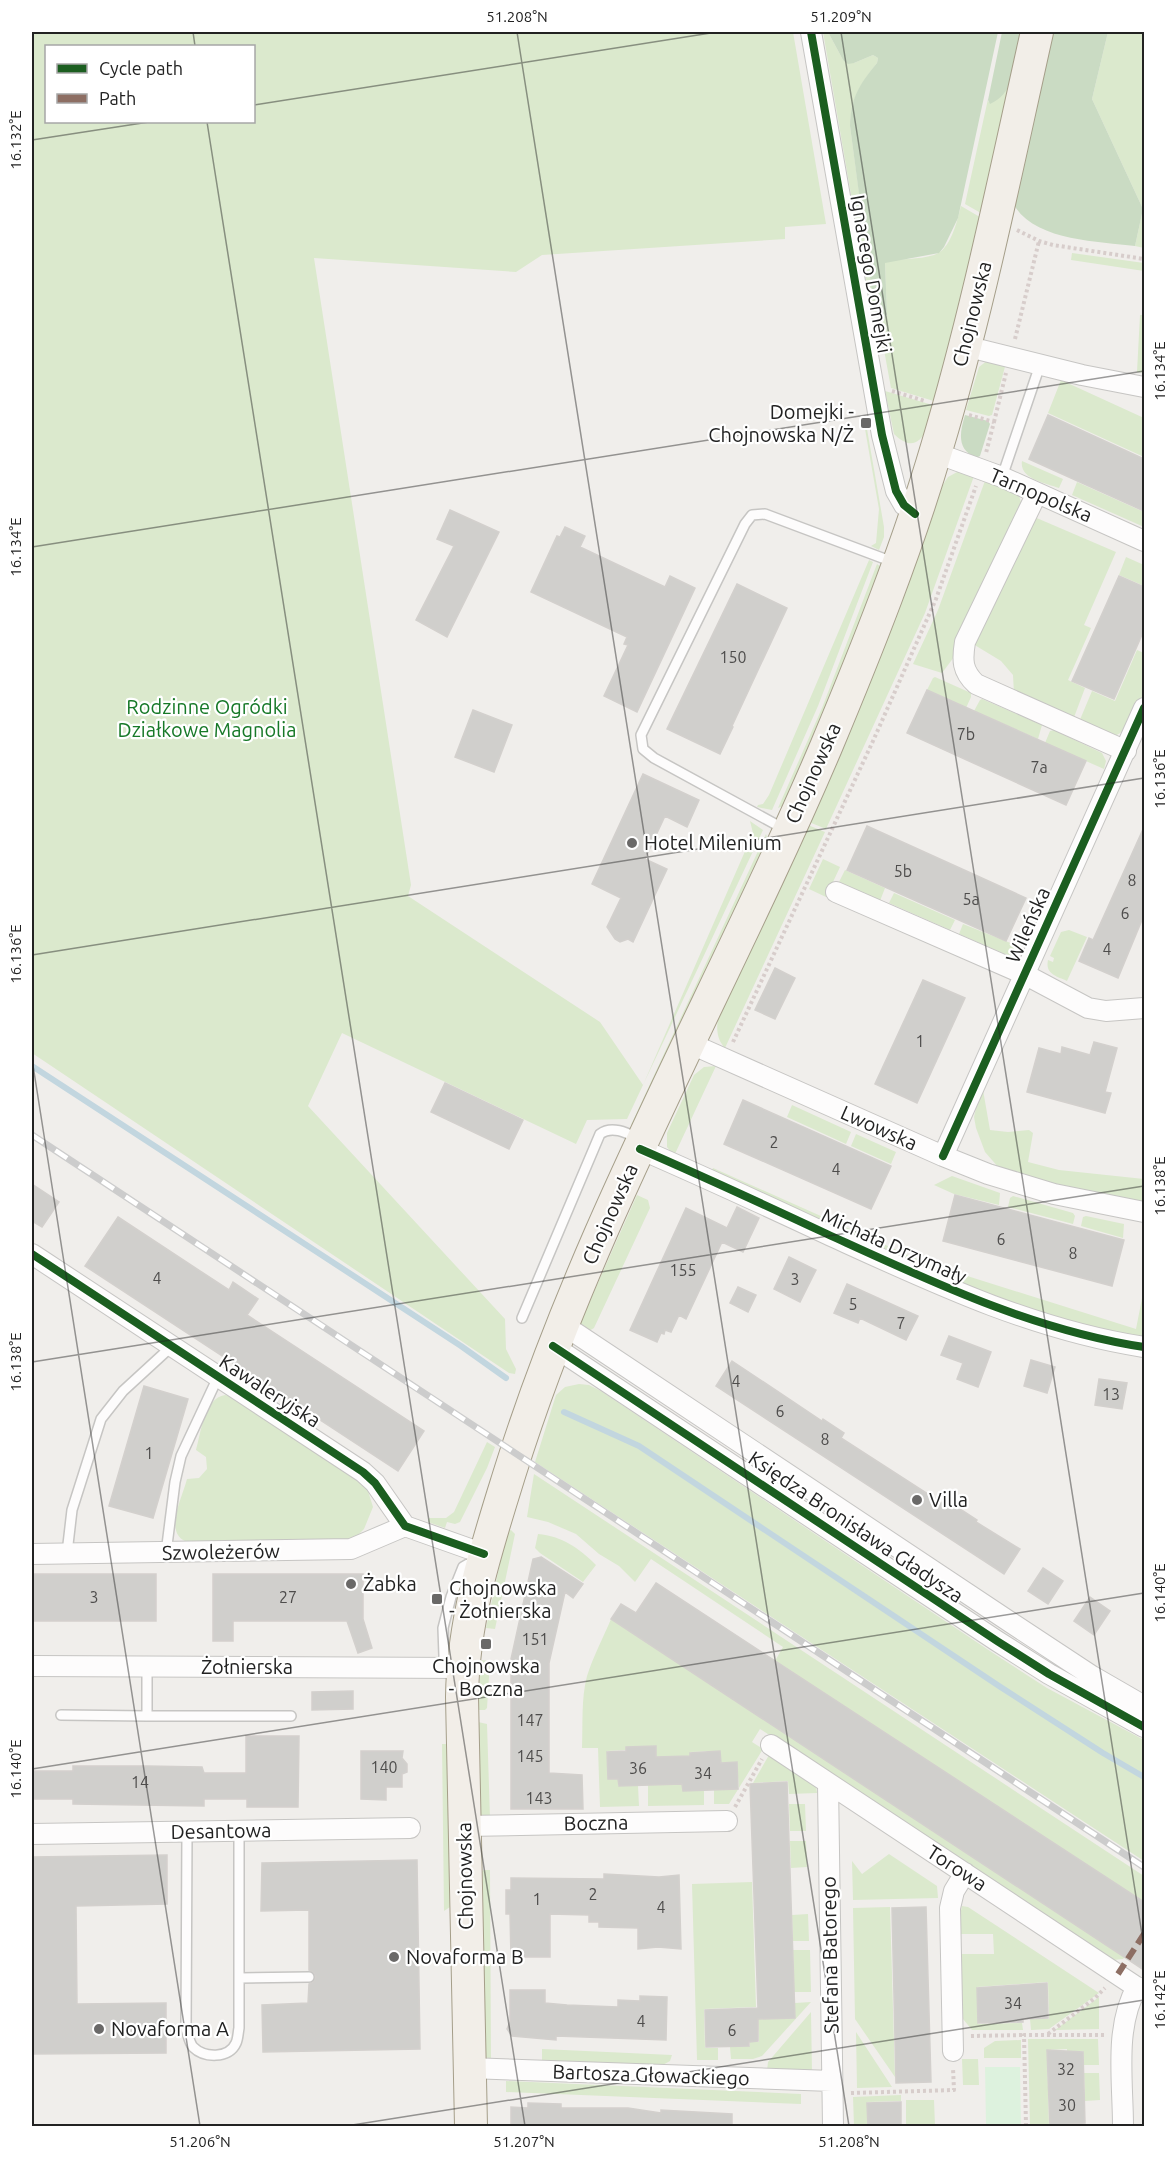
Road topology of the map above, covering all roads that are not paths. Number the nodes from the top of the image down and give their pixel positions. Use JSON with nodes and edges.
{"nodes":[{"id":1,"x":811,"y":32,"type":"edge"},
{"id":2,"x":1037,"y":32,"type":"edge"},
{"id":3,"x":965,"y":346,"type":"junction"},
{"id":4,"x":1040,"y":365,"type":"junction"},
{"id":5,"x":1144,"y":387,"type":"edge"},
{"id":6,"x":936,"y":453,"type":"junction"},
{"id":7,"x":1002,"y":477,"type":"junction"},
{"id":8,"x":1037,"y":493,"type":"junction"},
{"id":9,"x":915,"y":514,"type":"junction"},
{"id":10,"x":1144,"y":541,"type":"edge"},
{"id":11,"x":898,"y":564,"type":"junction"},
{"id":12,"x":1144,"y":708,"type":"edge"},
{"id":13,"x":1126,"y":750,"type":"junction"},
{"id":14,"x":788,"y":832,"type":"junction"},
{"id":15,"x":836,"y":891,"type":"dead end"},
{"id":16,"x":1024,"y":974,"type":"junction"},
{"id":17,"x":1144,"y":1008,"type":"edge"},
{"id":18,"x":689,"y":1043,"type":"junction"},
{"id":19,"x":642,"y":1145,"type":"junction"},
{"id":20,"x":943,"y":1156,"type":"junction"},
{"id":21,"x":1144,"y":1212,"type":"edge"},
{"id":22,"x":32,"y":1254,"type":"edge"},
{"id":23,"x":522,"y":1318,"type":"dead end"},
{"id":24,"x":557,"y":1335,"type":"junction"},
{"id":25,"x":172,"y":1346,"type":"junction"},
{"id":26,"x":1144,"y":1347,"type":"edge"},
{"id":27,"x":218,"y":1377,"type":"junction"},
{"id":28,"x":405,"y":1526,"type":"junction"},
{"id":29,"x":67,"y":1553,"type":"junction"},
{"id":30,"x":166,"y":1553,"type":"junction"},
{"id":31,"x":32,"y":1554,"type":"edge"},
{"id":32,"x":484,"y":1554,"type":"junction"},
{"id":33,"x":32,"y":1665,"type":"edge"},
{"id":34,"x":147,"y":1666,"type":"junction"},
{"id":35,"x":458,"y":1677,"type":"junction"},
{"id":36,"x":1144,"y":1706,"type":"edge"},
{"id":37,"x":61,"y":1715,"type":"dead end"},
{"id":38,"x":147,"y":1716,"type":"junction"},
{"id":39,"x":291,"y":1716,"type":"dead end"},
{"id":40,"x":1144,"y":1727,"type":"edge"},
{"id":41,"x":771,"y":1745,"type":"road end"},
{"id":42,"x":828,"y":1783,"type":"junction"},
{"id":43,"x":727,"y":1821,"type":"road end"},
{"id":44,"x":465,"y":1826,"type":"junction"},
{"id":45,"x":410,"y":1828,"type":"dead end"},
{"id":46,"x":239,"y":1831,"type":"junction"},
{"id":47,"x":186,"y":1832,"type":"junction"},
{"id":48,"x":32,"y":1834,"type":"edge"},
{"id":49,"x":965,"y":1873,"type":"junction"},
{"id":50,"x":309,"y":1977,"type":"dead end"},
{"id":51,"x":240,"y":1978,"type":"junction"},
{"id":52,"x":1141,"y":1989,"type":"edge"},
{"id":53,"x":953,"y":2044,"type":"road end"},
{"id":54,"x":469,"y":2068,"type":"junction"},
{"id":55,"x":832,"y":2087,"type":"junction"},
{"id":56,"x":471,"y":2127,"type":"edge"},
{"id":57,"x":833,"y":2127,"type":"edge"},
{"id":58,"x":1123,"y":2127,"type":"edge"}],
"edges":[{"from":1,"to":9,"type":"street","name":"Ignacego Domejki"},
{"from":2,"to":3,"type":"main road","name":"Chojnowska"},
{"from":3,"to":4,"type":"street"},
{"from":3,"to":6,"type":"main road","name":"Chojnowska"},
{"from":4,"to":5,"type":"street"},
{"from":4,"to":7,"type":"lane"},
{"from":6,"to":7,"type":"street","name":"Tarnopolska"},
{"from":6,"to":9,"type":"main road","name":"Chojnowska"},
{"from":7,"to":8,"type":"street","name":"Tarnopolska"},
{"from":8,"to":10,"type":"street","name":"Tarnopolska"},
{"from":8,"to":13,"type":"street"},
{"from":9,"to":11,"type":"main road","name":"Chojnowska"},
{"from":11,"to":14,"type":"main road","name":"Chojnowska"},
{"from":11,"to":14,"type":"lane"},
{"from":12,"to":13,"type":"street","name":"Wileńska"},
{"from":13,"to":16,"type":"street","name":"Wileńska"},
{"from":14,"to":18,"type":"main road","name":"Chojnowska"},
{"from":15,"to":16,"type":"street"},
{"from":16,"to":17,"type":"street"},
{"from":16,"to":20,"type":"street","name":"Wileńska"},
{"from":18,"to":19,"type":"main road","name":"Chojnowska"},
{"from":18,"to":20,"type":"street","name":"Lwowska"},
{"from":19,"to":23,"type":"lane"},
{"from":19,"to":24,"type":"main road","name":"Chojnowska"},
{"from":19,"to":26,"type":"street","name":"Michała Drzymały"},
{"from":20,"to":21,"type":"street","name":"Lwowska"},
{"from":22,"to":25,"type":"street","name":"Kawaleryjska"},
{"from":24,"to":32,"type":"main road","name":"Chojnowska"},
{"from":24,"to":36,"type":"street","name":"Księdza Bronisława Gładysza"},
{"from":24,"to":40,"type":"street","name":"Księdza Bronisława Gładysza"},
{"from":25,"to":27,"type":"street","name":"Kawaleryjska"},
{"from":25,"to":29,"type":"lane"},
{"from":27,"to":28,"type":"street","name":"Kawaleryjska"},
{"from":27,"to":30,"type":"lane"},
{"from":28,"to":30,"type":"street","name":"Szwoleżerów"},
{"from":28,"to":32,"type":"street"},
{"from":29,"to":30,"type":"street","name":"Szwoleżerów"},
{"from":29,"to":31,"type":"street","name":"Szwoleżerów"},
{"from":32,"to":35,"type":"main road","name":"Chojnowska"},
{"from":33,"to":34,"type":"street","name":"Żołnierska"},
{"from":34,"to":35,"type":"street","name":"Żołnierska"},
{"from":34,"to":38,"type":"lane"},
{"from":35,"to":44,"type":"main road","name":"Chojnowska"},
{"from":37,"to":38,"type":"lane"},
{"from":38,"to":39,"type":"lane"},
{"from":41,"to":42,"type":"street","name":"Torowa"},
{"from":42,"to":49,"type":"street","name":"Torowa"},
{"from":42,"to":55,"type":"street","name":"Stefana Batorego"},
{"from":43,"to":44,"type":"street","name":"Boczna"},
{"from":44,"to":54,"type":"main road","name":"Chojnowska"},
{"from":45,"to":46,"type":"street","name":"Desantowa"},
{"from":46,"to":47,"type":"street","name":"Desantowa"},
{"from":46,"to":51,"type":"lane"},
{"from":47,"to":48,"type":"street","name":"Desantowa"},
{"from":47,"to":51,"type":"lane"},
{"from":49,"to":52,"type":"street","name":"Torowa"},
{"from":49,"to":53,"type":"street"},
{"from":50,"to":51,"type":"lane"},
{"from":52,"to":58,"type":"street"},
{"from":54,"to":55,"type":"street","name":"Bartosza Głowackiego"},
{"from":54,"to":56,"type":"main road","name":"Chojnowska"},
{"from":55,"to":57,"type":"street","name":"Stefana Batorego"}]}
